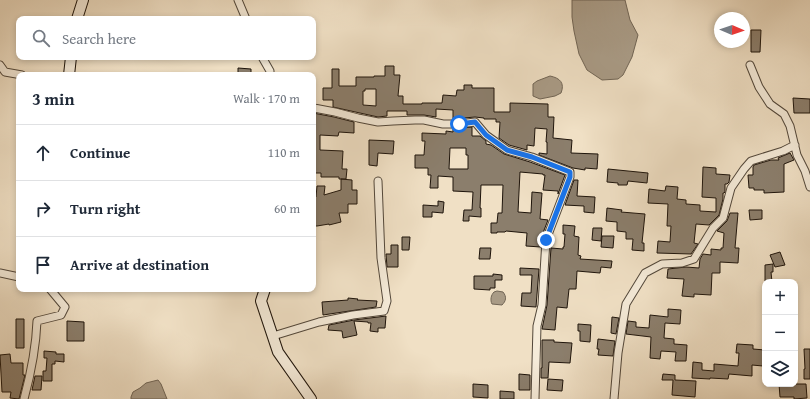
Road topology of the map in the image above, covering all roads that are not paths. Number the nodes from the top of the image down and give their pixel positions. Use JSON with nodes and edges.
{"nodes":[{"id":1,"x":83,"y":0,"type":"edge"},
{"id":2,"x":238,"y":0,"type":"edge"},
{"id":3,"x":79,"y":16,"type":"edge"},
{"id":4,"x":245,"y":16,"type":"edge"},
{"id":5,"x":71,"y":60,"type":"edge"},
{"id":6,"x":264,"y":60,"type":"edge"},
{"id":7,"x":0,"y":65,"type":"edge"},
{"id":8,"x":750,"y":65,"type":"dead end"},
{"id":9,"x":69,"y":72,"type":"edge"},
{"id":10,"x":271,"y":72,"type":"edge"},
{"id":11,"x":16,"y":74,"type":"edge"},
{"id":12,"x":316,"y":108,"type":"edge"},
{"id":13,"x":795,"y":145,"type":"junction"},
{"id":14,"x":378,"y":181,"type":"dead end"},
{"id":15,"x":810,"y":187,"type":"edge"},
{"id":16,"x":0,"y":273,"type":"edge"},
{"id":17,"x":16,"y":276,"type":"edge"},
{"id":18,"x":52,"y":292,"type":"edge"},
{"id":19,"x":264,"y":292,"type":"edge"},
{"id":20,"x":273,"y":336,"type":"junction"},
{"id":21,"x":24,"y":399,"type":"edge"},
{"id":22,"x":311,"y":399,"type":"edge"},
{"id":23,"x":535,"y":399,"type":"edge"},
{"id":24,"x":614,"y":399,"type":"edge"}],
"edges":[{"from":1,"to":3,"type":"street"},
{"from":2,"to":4,"type":"street"},
{"from":5,"to":9,"type":"street"},
{"from":6,"to":10,"type":"street"},
{"from":7,"to":11,"type":"street"},
{"from":8,"to":13,"type":"street"},
{"from":12,"to":23,"type":"street"},
{"from":13,"to":15,"type":"street"},
{"from":13,"to":24,"type":"street"},
{"from":14,"to":20,"type":"street"},
{"from":16,"to":17,"type":"street"},
{"from":18,"to":21,"type":"street"},
{"from":19,"to":20,"type":"street"},
{"from":20,"to":22,"type":"street"}]}
